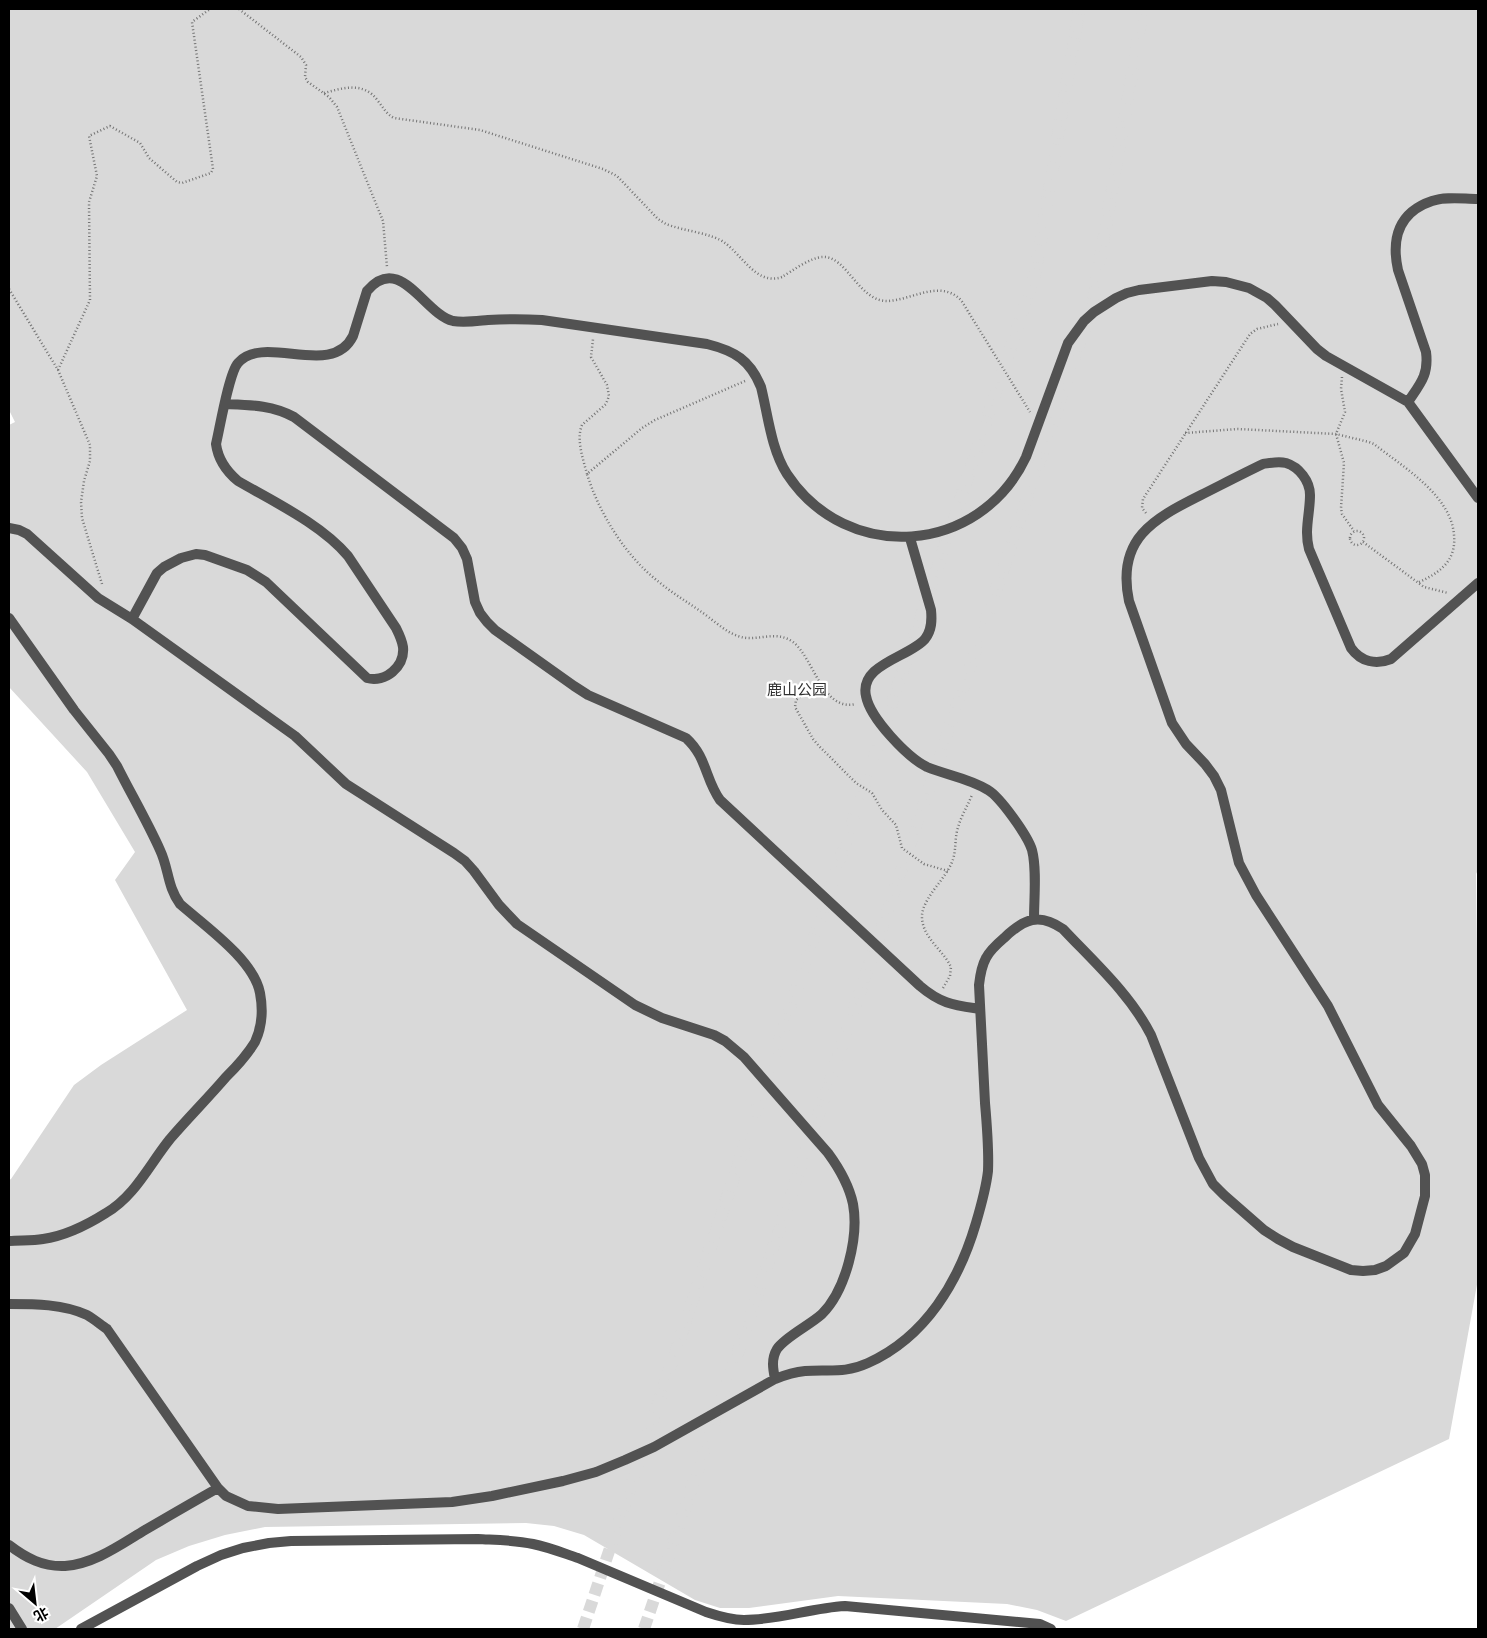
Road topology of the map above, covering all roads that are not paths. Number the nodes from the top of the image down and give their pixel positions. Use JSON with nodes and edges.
{"nodes":[{"id":1,"x":1478,"y":199,"type":"edge"},
{"id":2,"x":1408,"y":402,"type":"junction"},
{"id":3,"x":225,"y":404,"type":"junction"},
{"id":4,"x":1478,"y":498,"type":"edge"},
{"id":5,"x":9,"y":528,"type":"edge"},
{"id":6,"x":910,"y":538,"type":"junction"},
{"id":7,"x":1478,"y":583,"type":"edge"},
{"id":8,"x":9,"y":618,"type":"edge"},
{"id":9,"x":132,"y":619,"type":"junction"},
{"id":10,"x":1034,"y":919,"type":"junction"},
{"id":11,"x":980,"y":1009,"type":"junction"},
{"id":12,"x":9,"y":1241,"type":"edge"},
{"id":13,"x":9,"y":1304,"type":"edge"},
{"id":14,"x":775,"y":1379,"type":"junction"},
{"id":15,"x":218,"y":1488,"type":"junction"},
{"id":16,"x":9,"y":1546,"type":"edge"},
{"id":17,"x":9,"y":1608,"type":"edge"},
{"id":18,"x":22,"y":1629,"type":"edge"},
{"id":19,"x":81,"y":1629,"type":"edge"},
{"id":20,"x":1051,"y":1629,"type":"edge"}],
"edges":[{"from":1,"to":2,"type":"street"},
{"from":2,"to":4,"type":"street"},
{"from":2,"to":6,"type":"street"},
{"from":3,"to":6,"type":"street"},
{"from":3,"to":9,"type":"street"},
{"from":3,"to":11,"type":"street"},
{"from":5,"to":9,"type":"street"},
{"from":6,"to":10,"type":"street"},
{"from":7,"to":10,"type":"street"},
{"from":8,"to":12,"type":"street"},
{"from":9,"to":14,"type":"street"},
{"from":10,"to":11,"type":"street"},
{"from":11,"to":14,"type":"street"},
{"from":13,"to":15,"type":"street"},
{"from":14,"to":15,"type":"street"},
{"from":15,"to":16,"type":"street"},
{"from":17,"to":18,"type":"street"},
{"from":19,"to":20,"type":"street"}]}
